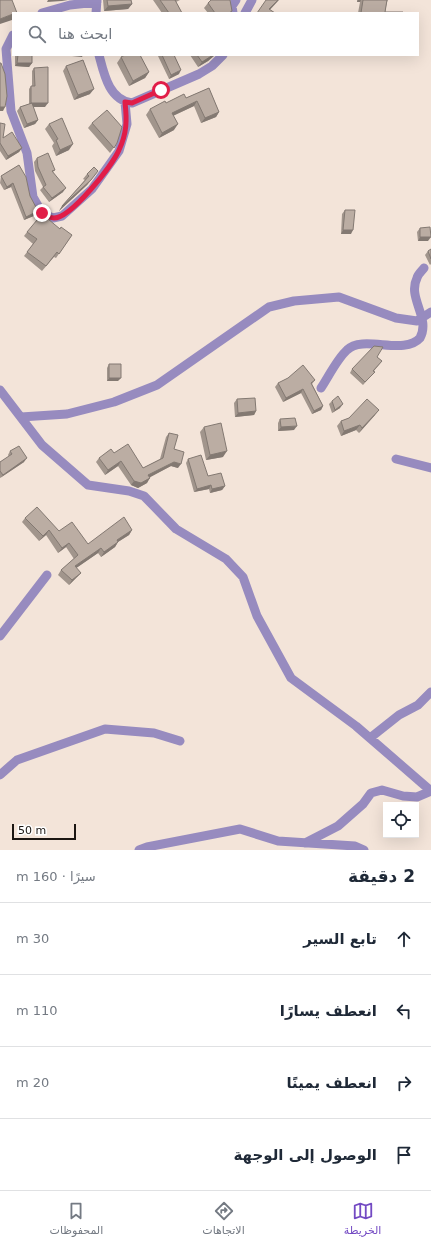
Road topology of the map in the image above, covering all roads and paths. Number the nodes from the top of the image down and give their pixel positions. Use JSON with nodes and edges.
{"nodes":[{"id":1,"x":236,"y":0,"type":"edge"},
{"id":2,"x":252,"y":0,"type":"edge"},
{"id":3,"x":97,"y":1,"type":"edge"},
{"id":4,"x":46,"y":12,"type":"edge"},
{"id":5,"x":96,"y":12,"type":"edge"},
{"id":6,"x":233,"y":12,"type":"edge"},
{"id":7,"x":246,"y":12,"type":"edge"},
{"id":8,"x":12,"y":37,"type":"edge"},
{"id":9,"x":99,"y":56,"type":"edge"},
{"id":10,"x":222,"y":56,"type":"edge"},
{"id":11,"x":125,"y":102,"type":"junction"},
{"id":12,"x":424,"y":268,"type":"dead end"},
{"id":13,"x":428,"y":314,"type":"edge"},
{"id":14,"x":321,"y":388,"type":"dead end"},
{"id":15,"x":0,"y":390,"type":"edge"},
{"id":16,"x":21,"y":417,"type":"junction"},
{"id":17,"x":396,"y":459,"type":"dead end"},
{"id":18,"x":431,"y":468,"type":"edge"},
{"id":19,"x":47,"y":574,"type":"dead end"},
{"id":20,"x":0,"y":636,"type":"edge"},
{"id":21,"x":431,"y":692,"type":"edge"},
{"id":22,"x":370,"y":738,"type":"junction"},
{"id":23,"x":180,"y":741,"type":"dead end"},
{"id":24,"x":0,"y":775,"type":"edge"},
{"id":25,"x":431,"y":791,"type":"edge"},
{"id":26,"x":306,"y":843,"type":"junction"},
{"id":27,"x":139,"y":850,"type":"edge"},
{"id":28,"x":364,"y":850,"type":"edge"}],
"edges":[{"from":1,"to":6,"type":"street"},
{"from":2,"to":7,"type":"street"},
{"from":3,"to":4,"type":"street"},
{"from":3,"to":5,"type":"street"},
{"from":8,"to":11,"type":"street"},
{"from":9,"to":11,"type":"street"},
{"from":10,"to":11,"type":"street"},
{"from":12,"to":13,"type":"street"},
{"from":13,"to":14,"type":"street"},
{"from":13,"to":16,"type":"street"},
{"from":15,"to":16,"type":"street"},
{"from":16,"to":22,"type":"street"},
{"from":17,"to":18,"type":"street"},
{"from":19,"to":20,"type":"street"},
{"from":21,"to":22,"type":"street"},
{"from":22,"to":25,"type":"street"},
{"from":23,"to":24,"type":"street"},
{"from":25,"to":26,"type":"street"},
{"from":26,"to":27,"type":"street"},
{"from":26,"to":28,"type":"street"}]}
